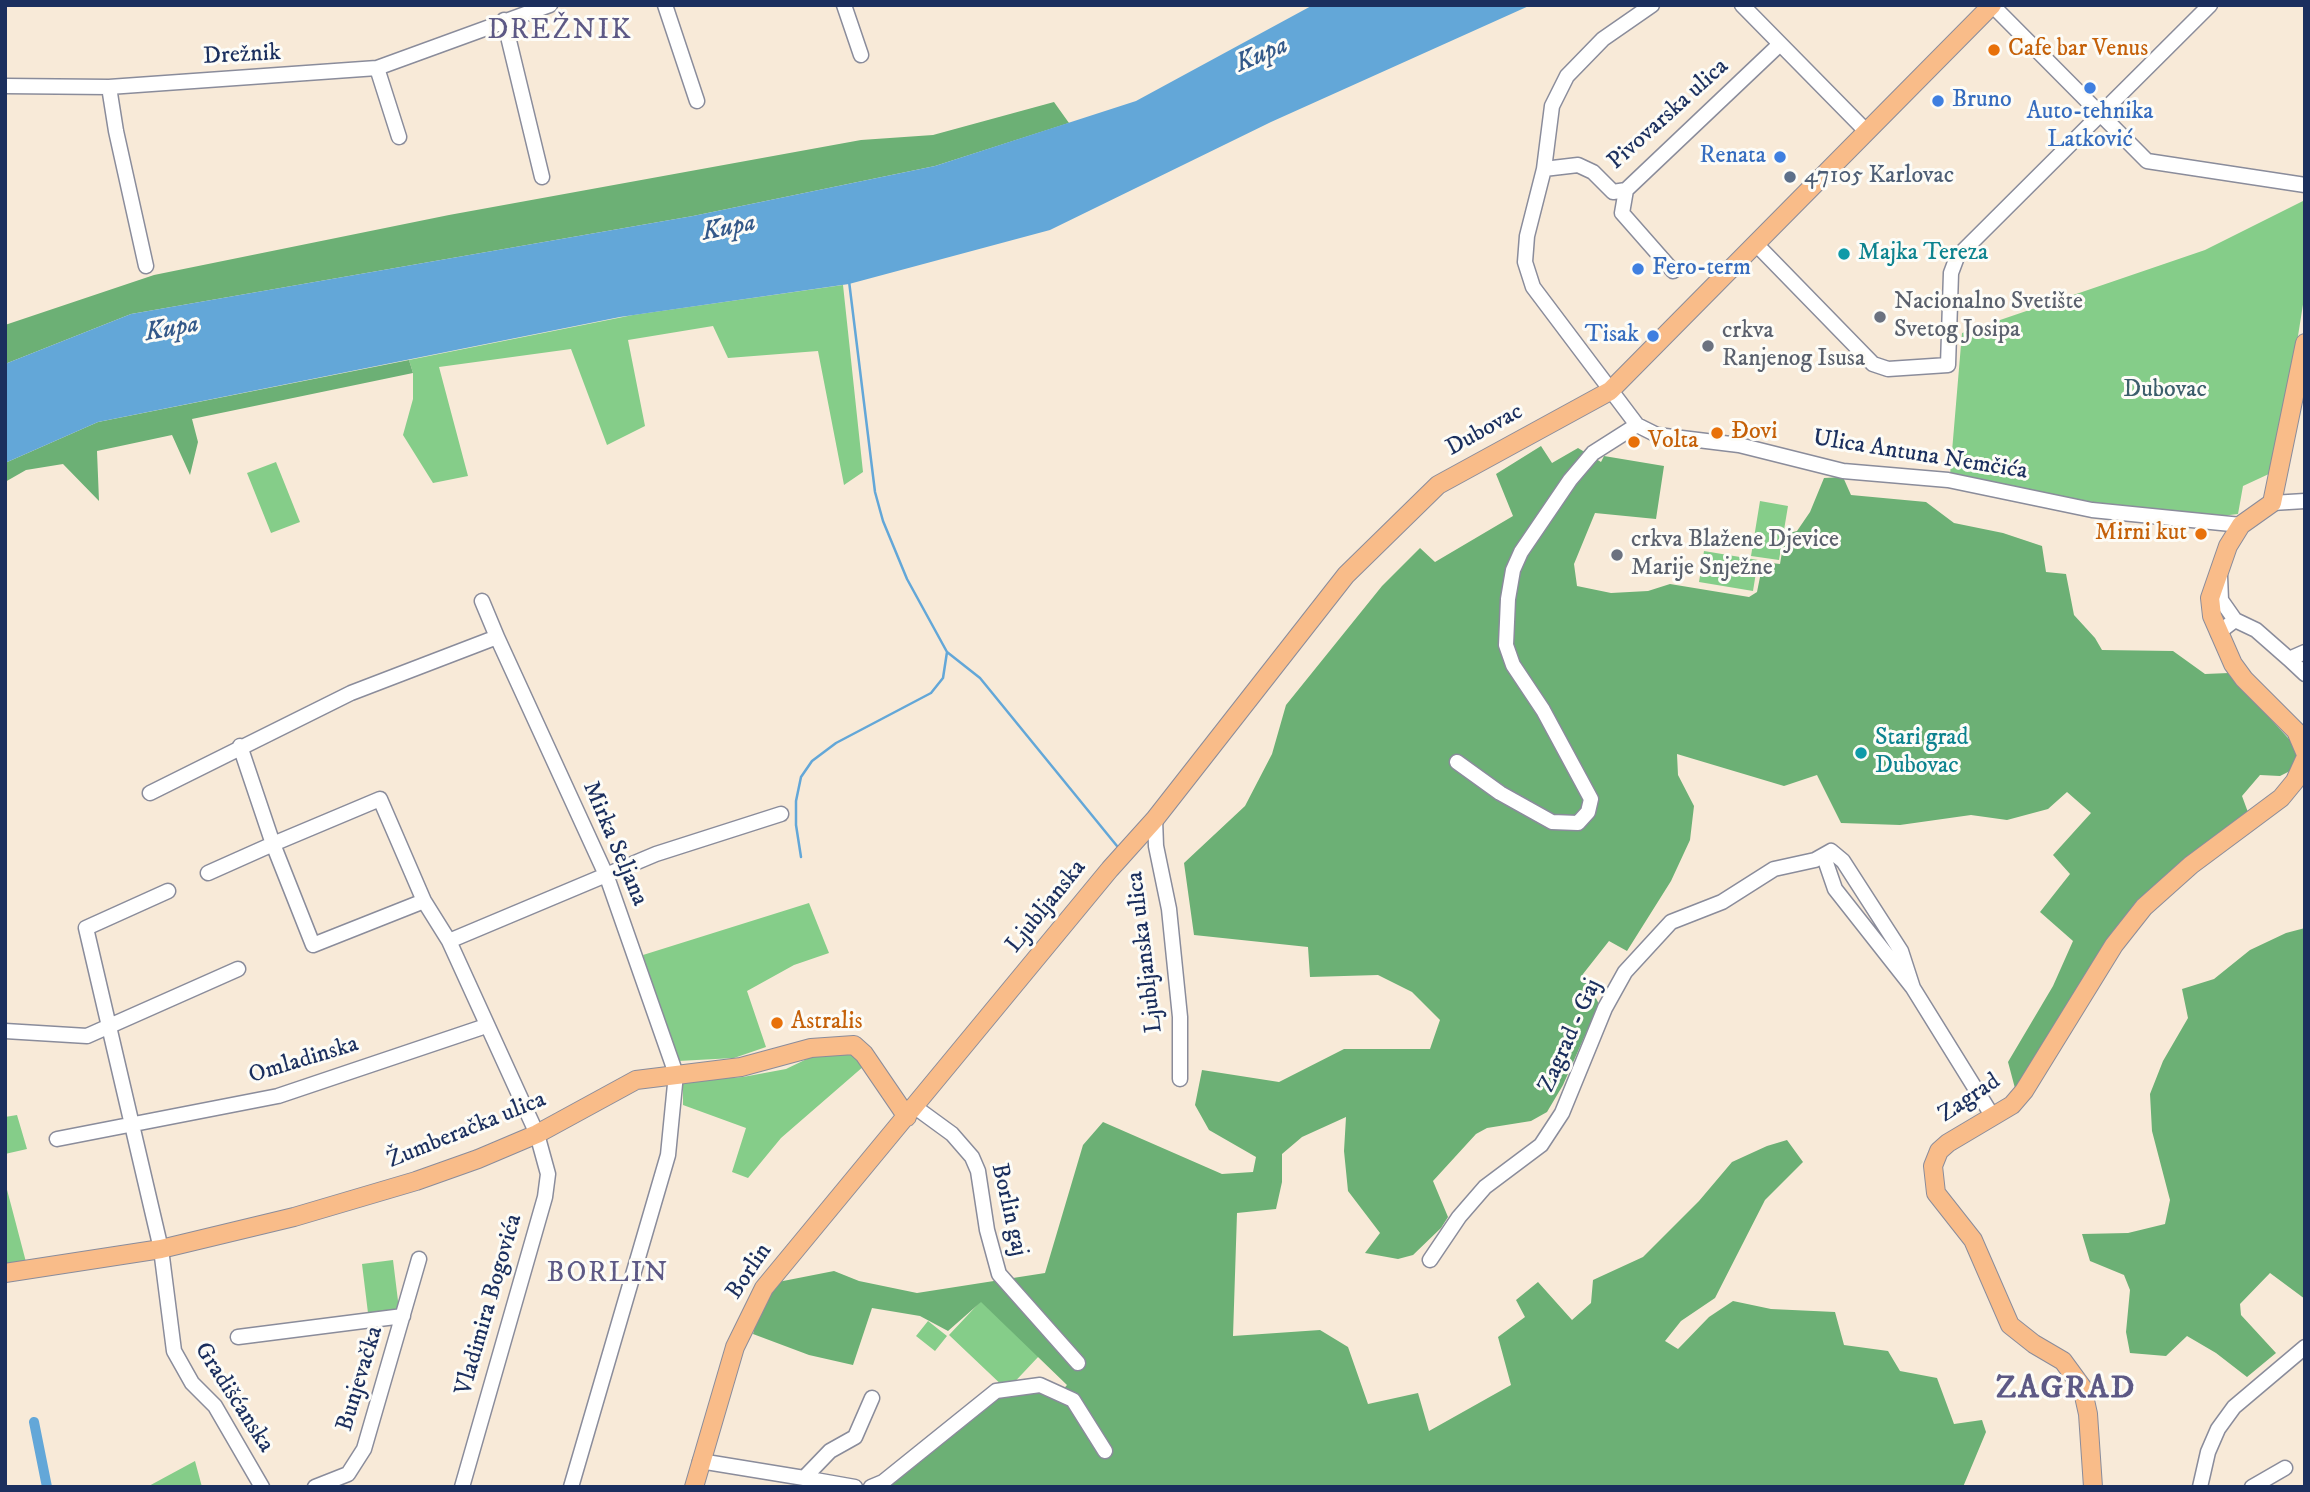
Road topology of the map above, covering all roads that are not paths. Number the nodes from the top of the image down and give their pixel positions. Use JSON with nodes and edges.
{"nodes":[{"id":1,"x":551,"y":5,"type":"edge"},
{"id":2,"x":665,"y":5,"type":"edge"},
{"id":3,"x":844,"y":5,"type":"edge"},
{"id":4,"x":1651,"y":5,"type":"edge"},
{"id":5,"x":1742,"y":5,"type":"edge"},
{"id":6,"x":1992,"y":5,"type":"edge"},
{"id":7,"x":2210,"y":5,"type":"edge"},
{"id":8,"x":504,"y":20,"type":"junction"},
{"id":9,"x":1780,"y":44,"type":"junction"},
{"id":10,"x":861,"y":55,"type":"dead end"},
{"id":11,"x":377,"y":68,"type":"junction"},
{"id":12,"x":5,"y":86,"type":"edge"},
{"id":13,"x":109,"y":87,"type":"junction"},
{"id":14,"x":696,"y":100,"type":"dead end"},
{"id":15,"x":2101,"y":115,"type":"junction"},
{"id":16,"x":1866,"y":131,"type":"junction"},
{"id":17,"x":399,"y":137,"type":"dead end"},
{"id":18,"x":1544,"y":169,"type":"junction"},
{"id":19,"x":542,"y":177,"type":"dead end"},
{"id":20,"x":2305,"y":185,"type":"edge"},
{"id":21,"x":1626,"y":190,"type":"junction"},
{"id":22,"x":1755,"y":243,"type":"junction"},
{"id":23,"x":146,"y":266,"type":"dead end"},
{"id":24,"x":1672,"y":271,"type":"dead end"},
{"id":25,"x":2305,"y":343,"type":"edge"},
{"id":26,"x":1610,"y":391,"type":"junction"},
{"id":27,"x":1637,"y":425,"type":"junction"},
{"id":28,"x":2305,"y":501,"type":"edge"},
{"id":29,"x":2272,"y":503,"type":"junction"},
{"id":30,"x":2241,"y":525,"type":"junction"},
{"id":31,"x":2220,"y":568,"type":"junction"},
{"id":32,"x":482,"y":601,"type":"dead end"},
{"id":33,"x":2235,"y":620,"type":"junction"},
{"id":34,"x":2218,"y":633,"type":"junction"},
{"id":35,"x":497,"y":637,"type":"junction"},
{"id":36,"x":2305,"y":652,"type":"edge"},
{"id":37,"x":2289,"y":659,"type":"junction"},
{"id":38,"x":2305,"y":674,"type":"edge"},
{"id":39,"x":1226,"y":729,"type":"joint"},
{"id":40,"x":240,"y":746,"type":"junction"},
{"id":41,"x":2305,"y":752,"type":"edge"},
{"id":42,"x":2305,"y":759,"type":"edge"},
{"id":43,"x":1457,"y":762,"type":"dead end"},
{"id":44,"x":150,"y":793,"type":"dead end"},
{"id":45,"x":780,"y":814,"type":"dead end"},
{"id":46,"x":1155,"y":819,"type":"junction"},
{"id":47,"x":274,"y":844,"type":"junction"},
{"id":48,"x":1828,"y":854,"type":"junction"},
{"id":49,"x":208,"y":873,"type":"dead end"},
{"id":50,"x":607,"y":877,"type":"junction"},
{"id":51,"x":168,"y":891,"type":"dead end"},
{"id":52,"x":424,"y":901,"type":"junction"},
{"id":53,"x":449,"y":941,"type":"junction"},
{"id":54,"x":239,"y":969,"type":"dead end"},
{"id":55,"x":1913,"y":988,"type":"junction"},
{"id":56,"x":486,"y":1026,"type":"junction"},
{"id":57,"x":107,"y":1027,"type":"junction"},
{"id":58,"x":5,"y":1031,"type":"edge"},
{"id":59,"x":676,"y":1074,"type":"junction"},
{"id":60,"x":1180,"y":1079,"type":"dead end"},
{"id":61,"x":911,"y":1112,"type":"junction"},
{"id":62,"x":1993,"y":1117,"type":"junction"},
{"id":63,"x":131,"y":1125,"type":"junction"},
{"id":64,"x":537,"y":1134,"type":"junction"},
{"id":65,"x":57,"y":1139,"type":"dead end"},
{"id":66,"x":161,"y":1249,"type":"junction"},
{"id":67,"x":419,"y":1259,"type":"dead end"},
{"id":68,"x":1430,"y":1260,"type":"dead end"},
{"id":69,"x":5,"y":1273,"type":"edge"},
{"id":70,"x":403,"y":1316,"type":"junction"},
{"id":71,"x":238,"y":1338,"type":"dead end"},
{"id":72,"x":2305,"y":1347,"type":"edge"},
{"id":73,"x":1078,"y":1363,"type":"dead end"},
{"id":74,"x":872,"y":1398,"type":"dead end"},
{"id":75,"x":1105,"y":1451,"type":"dead end"},
{"id":76,"x":700,"y":1461,"type":"junction"},
{"id":77,"x":2285,"y":1468,"type":"dead end"},
{"id":78,"x":804,"y":1478,"type":"junction"},
{"id":79,"x":262,"y":1487,"type":"edge"},
{"id":80,"x":315,"y":1487,"type":"edge"},
{"id":81,"x":462,"y":1487,"type":"edge"},
{"id":82,"x":570,"y":1487,"type":"edge"},
{"id":83,"x":694,"y":1487,"type":"edge"},
{"id":84,"x":855,"y":1487,"type":"edge"},
{"id":85,"x":871,"y":1487,"type":"edge"},
{"id":86,"x":2093,"y":1487,"type":"edge"},
{"id":87,"x":2200,"y":1487,"type":"edge"},
{"id":88,"x":2252,"y":1487,"type":"edge"}],
"edges":[{"from":1,"to":8,"type":"street","name":"Drežnik"},
{"from":2,"to":14,"type":"street"},
{"from":3,"to":10,"type":"street"},
{"from":4,"to":18,"type":"street"},
{"from":5,"to":9,"type":"street"},
{"from":6,"to":15,"type":"street"},
{"from":6,"to":16,"type":"main road","name":"Dubovac"},
{"from":7,"to":15,"type":"street"},
{"from":8,"to":11,"type":"street","name":"Drežnik"},
{"from":8,"to":19,"type":"street"},
{"from":9,"to":16,"type":"street"},
{"from":9,"to":21,"type":"street","name":"Pivovarska ulica"},
{"from":11,"to":13,"type":"street","name":"Drežnik"},
{"from":11,"to":17,"type":"street"},
{"from":12,"to":13,"type":"street","name":"Drežnik"},
{"from":13,"to":23,"type":"street"},
{"from":15,"to":20,"type":"street"},
{"from":15,"to":22,"type":"street"},
{"from":16,"to":22,"type":"main road","name":"Dubovac"},
{"from":18,"to":21,"type":"street","name":"Pivovarska ulica"},
{"from":18,"to":26,"type":"street"},
{"from":21,"to":24,"type":"street"},
{"from":22,"to":26,"type":"main road","name":"Dubovac"},
{"from":25,"to":29,"type":"main road"},
{"from":26,"to":27,"type":"street"},
{"from":26,"to":39,"type":"main road","name":"Dubovac"},
{"from":27,"to":30,"type":"street","name":"Ulica Antuna Nemčića"},
{"from":27,"to":43,"type":"street"},
{"from":28,"to":29,"type":"street"},
{"from":29,"to":30,"type":"main road"},
{"from":30,"to":31,"type":"main road"},
{"from":31,"to":33,"type":"street"},
{"from":31,"to":34,"type":"main road"},
{"from":32,"to":35,"type":"street","name":"Mirka Seljana"},
{"from":33,"to":34,"type":"street"},
{"from":33,"to":37,"type":"street"},
{"from":34,"to":41,"type":"main road"},
{"from":35,"to":40,"type":"street"},
{"from":35,"to":50,"type":"street","name":"Mirka Seljana"},
{"from":36,"to":37,"type":"street"},
{"from":37,"to":38,"type":"street"},
{"from":39,"to":46,"type":"main road","name":"Ljubljanska"},
{"from":40,"to":44,"type":"street"},
{"from":40,"to":47,"type":"street"},
{"from":42,"to":62,"type":"main road","name":"Zagrad"},
{"from":45,"to":50,"type":"street"},
{"from":46,"to":60,"type":"street","name":"Ljubljanska ulica"},
{"from":46,"to":61,"type":"main road","name":"Ljubljanska"},
{"from":47,"to":49,"type":"street"},
{"from":47,"to":52,"type":"street","name":"Vladimira Bogovića"},
{"from":47,"to":52,"type":"street"},
{"from":48,"to":55,"type":"street"},
{"from":48,"to":55,"type":"street"},
{"from":48,"to":68,"type":"street","name":"Zagrad - Gaj"},
{"from":50,"to":53,"type":"street"},
{"from":50,"to":59,"type":"street","name":"Mirka Seljana"},
{"from":51,"to":57,"type":"street"},
{"from":52,"to":53,"type":"street","name":"Vladimira Bogovića"},
{"from":53,"to":56,"type":"street","name":"Vladimira Bogovića"},
{"from":54,"to":57,"type":"street"},
{"from":55,"to":62,"type":"street"},
{"from":56,"to":63,"type":"street","name":"Omladinska"},
{"from":56,"to":64,"type":"street","name":"Vladimira Bogovića"},
{"from":57,"to":58,"type":"street"},
{"from":57,"to":63,"type":"street"},
{"from":59,"to":61,"type":"main road","name":"Žumberačka ulica"},
{"from":59,"to":64,"type":"main road","name":"Žumberačka ulica"},
{"from":59,"to":82,"type":"street"},
{"from":61,"to":73,"type":"street","name":"Borlin gaj"},
{"from":61,"to":76,"type":"main road","name":"Borlin"},
{"from":62,"to":86,"type":"main road","name":"Zagrad"},
{"from":63,"to":65,"type":"street","name":"Omladinska"},
{"from":63,"to":66,"type":"street"},
{"from":64,"to":66,"type":"main road","name":"Žumberačka ulica"},
{"from":64,"to":81,"type":"street","name":"Vladimira Bogovića"},
{"from":66,"to":69,"type":"main road","name":"Žumberačka ulica"},
{"from":66,"to":79,"type":"street","name":"Gradišćanska"},
{"from":67,"to":70,"type":"street","name":"Bunjevačka"},
{"from":70,"to":71,"type":"street"},
{"from":70,"to":80,"type":"street","name":"Bunjevačka"},
{"from":72,"to":87,"type":"street"},
{"from":74,"to":78,"type":"street"},
{"from":75,"to":85,"type":"street"},
{"from":76,"to":78,"type":"street"},
{"from":76,"to":83,"type":"main road","name":"Borlin"},
{"from":77,"to":88,"type":"street"},
{"from":78,"to":84,"type":"street"}]}
